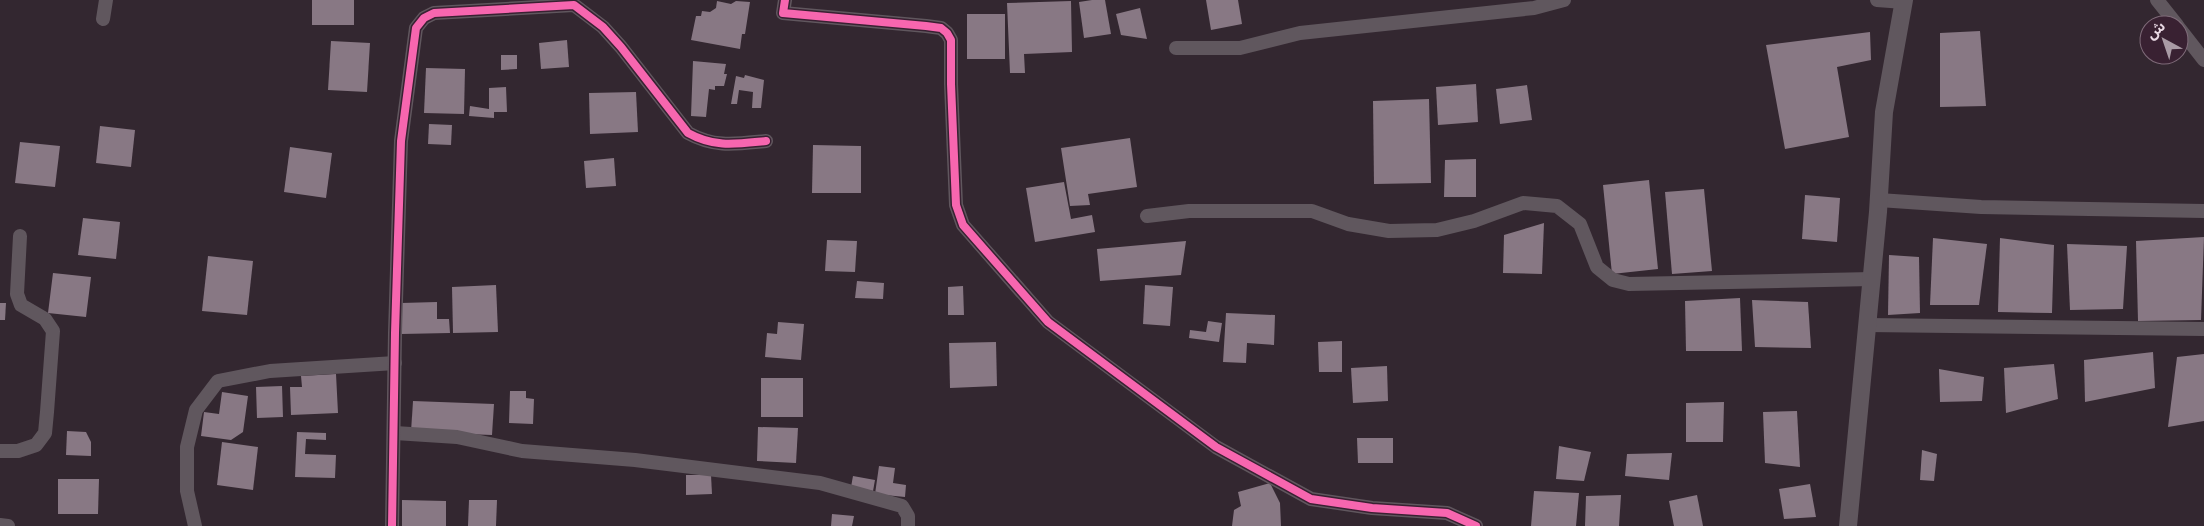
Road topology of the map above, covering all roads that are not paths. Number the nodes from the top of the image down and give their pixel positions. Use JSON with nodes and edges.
{"nodes":[{"id":1,"x":106,"y":0,"type":"edge"},
{"id":2,"x":785,"y":0,"type":"edge"},
{"id":3,"x":1564,"y":0,"type":"edge"},
{"id":4,"x":1878,"y":0,"type":"edge"},
{"id":5,"x":2157,"y":0,"type":"edge"},
{"id":6,"x":1904,"y":1,"type":"edge"},
{"id":7,"x":575,"y":2,"type":"edge"},
{"id":8,"x":2169,"y":15,"type":"edge"},
{"id":9,"x":103,"y":19,"type":"dead end"},
{"id":10,"x":2189,"y":40,"type":"edge"},
{"id":11,"x":1176,"y":48,"type":"dead end"},
{"id":12,"x":2204,"y":60,"type":"edge"},
{"id":13,"x":766,"y":141,"type":"dead end"},
{"id":14,"x":1879,"y":200,"type":"junction"},
{"id":15,"x":2204,"y":211,"type":"edge"},
{"id":16,"x":1147,"y":216,"type":"dead end"},
{"id":17,"x":20,"y":236,"type":"dead end"},
{"id":18,"x":1872,"y":279,"type":"junction"},
{"id":19,"x":1867,"y":324,"type":"junction"},
{"id":20,"x":2204,"y":329,"type":"edge"},
{"id":21,"x":395,"y":363,"type":"junction"},
{"id":22,"x":395,"y":433,"type":"junction"},
{"id":23,"x":0,"y":451,"type":"edge"},
{"id":24,"x":0,"y":525,"type":"edge"},
{"id":25,"x":8,"y":526,"type":"edge"},
{"id":26,"x":195,"y":526,"type":"edge"},
{"id":27,"x":392,"y":526,"type":"edge"},
{"id":28,"x":908,"y":526,"type":"edge"},
{"id":29,"x":1476,"y":526,"type":"edge"},
{"id":30,"x":1848,"y":526,"type":"edge"}],
"edges":[{"from":1,"to":9,"type":"street"},
{"from":2,"to":29,"type":"street"},
{"from":3,"to":11,"type":"street"},
{"from":4,"to":6,"type":"street"},
{"from":5,"to":8,"type":"street"},
{"from":6,"to":14,"type":"street"},
{"from":7,"to":13,"type":"street"},
{"from":7,"to":21,"type":"street"},
{"from":10,"to":12,"type":"street"},
{"from":14,"to":15,"type":"street"},
{"from":14,"to":18,"type":"street"},
{"from":16,"to":18,"type":"street"},
{"from":17,"to":23,"type":"street"},
{"from":18,"to":19,"type":"street"},
{"from":19,"to":20,"type":"street"},
{"from":19,"to":30,"type":"street"},
{"from":21,"to":22,"type":"street"},
{"from":21,"to":26,"type":"street"},
{"from":22,"to":27,"type":"street"},
{"from":22,"to":28,"type":"street"},
{"from":24,"to":25,"type":"street"}]}
